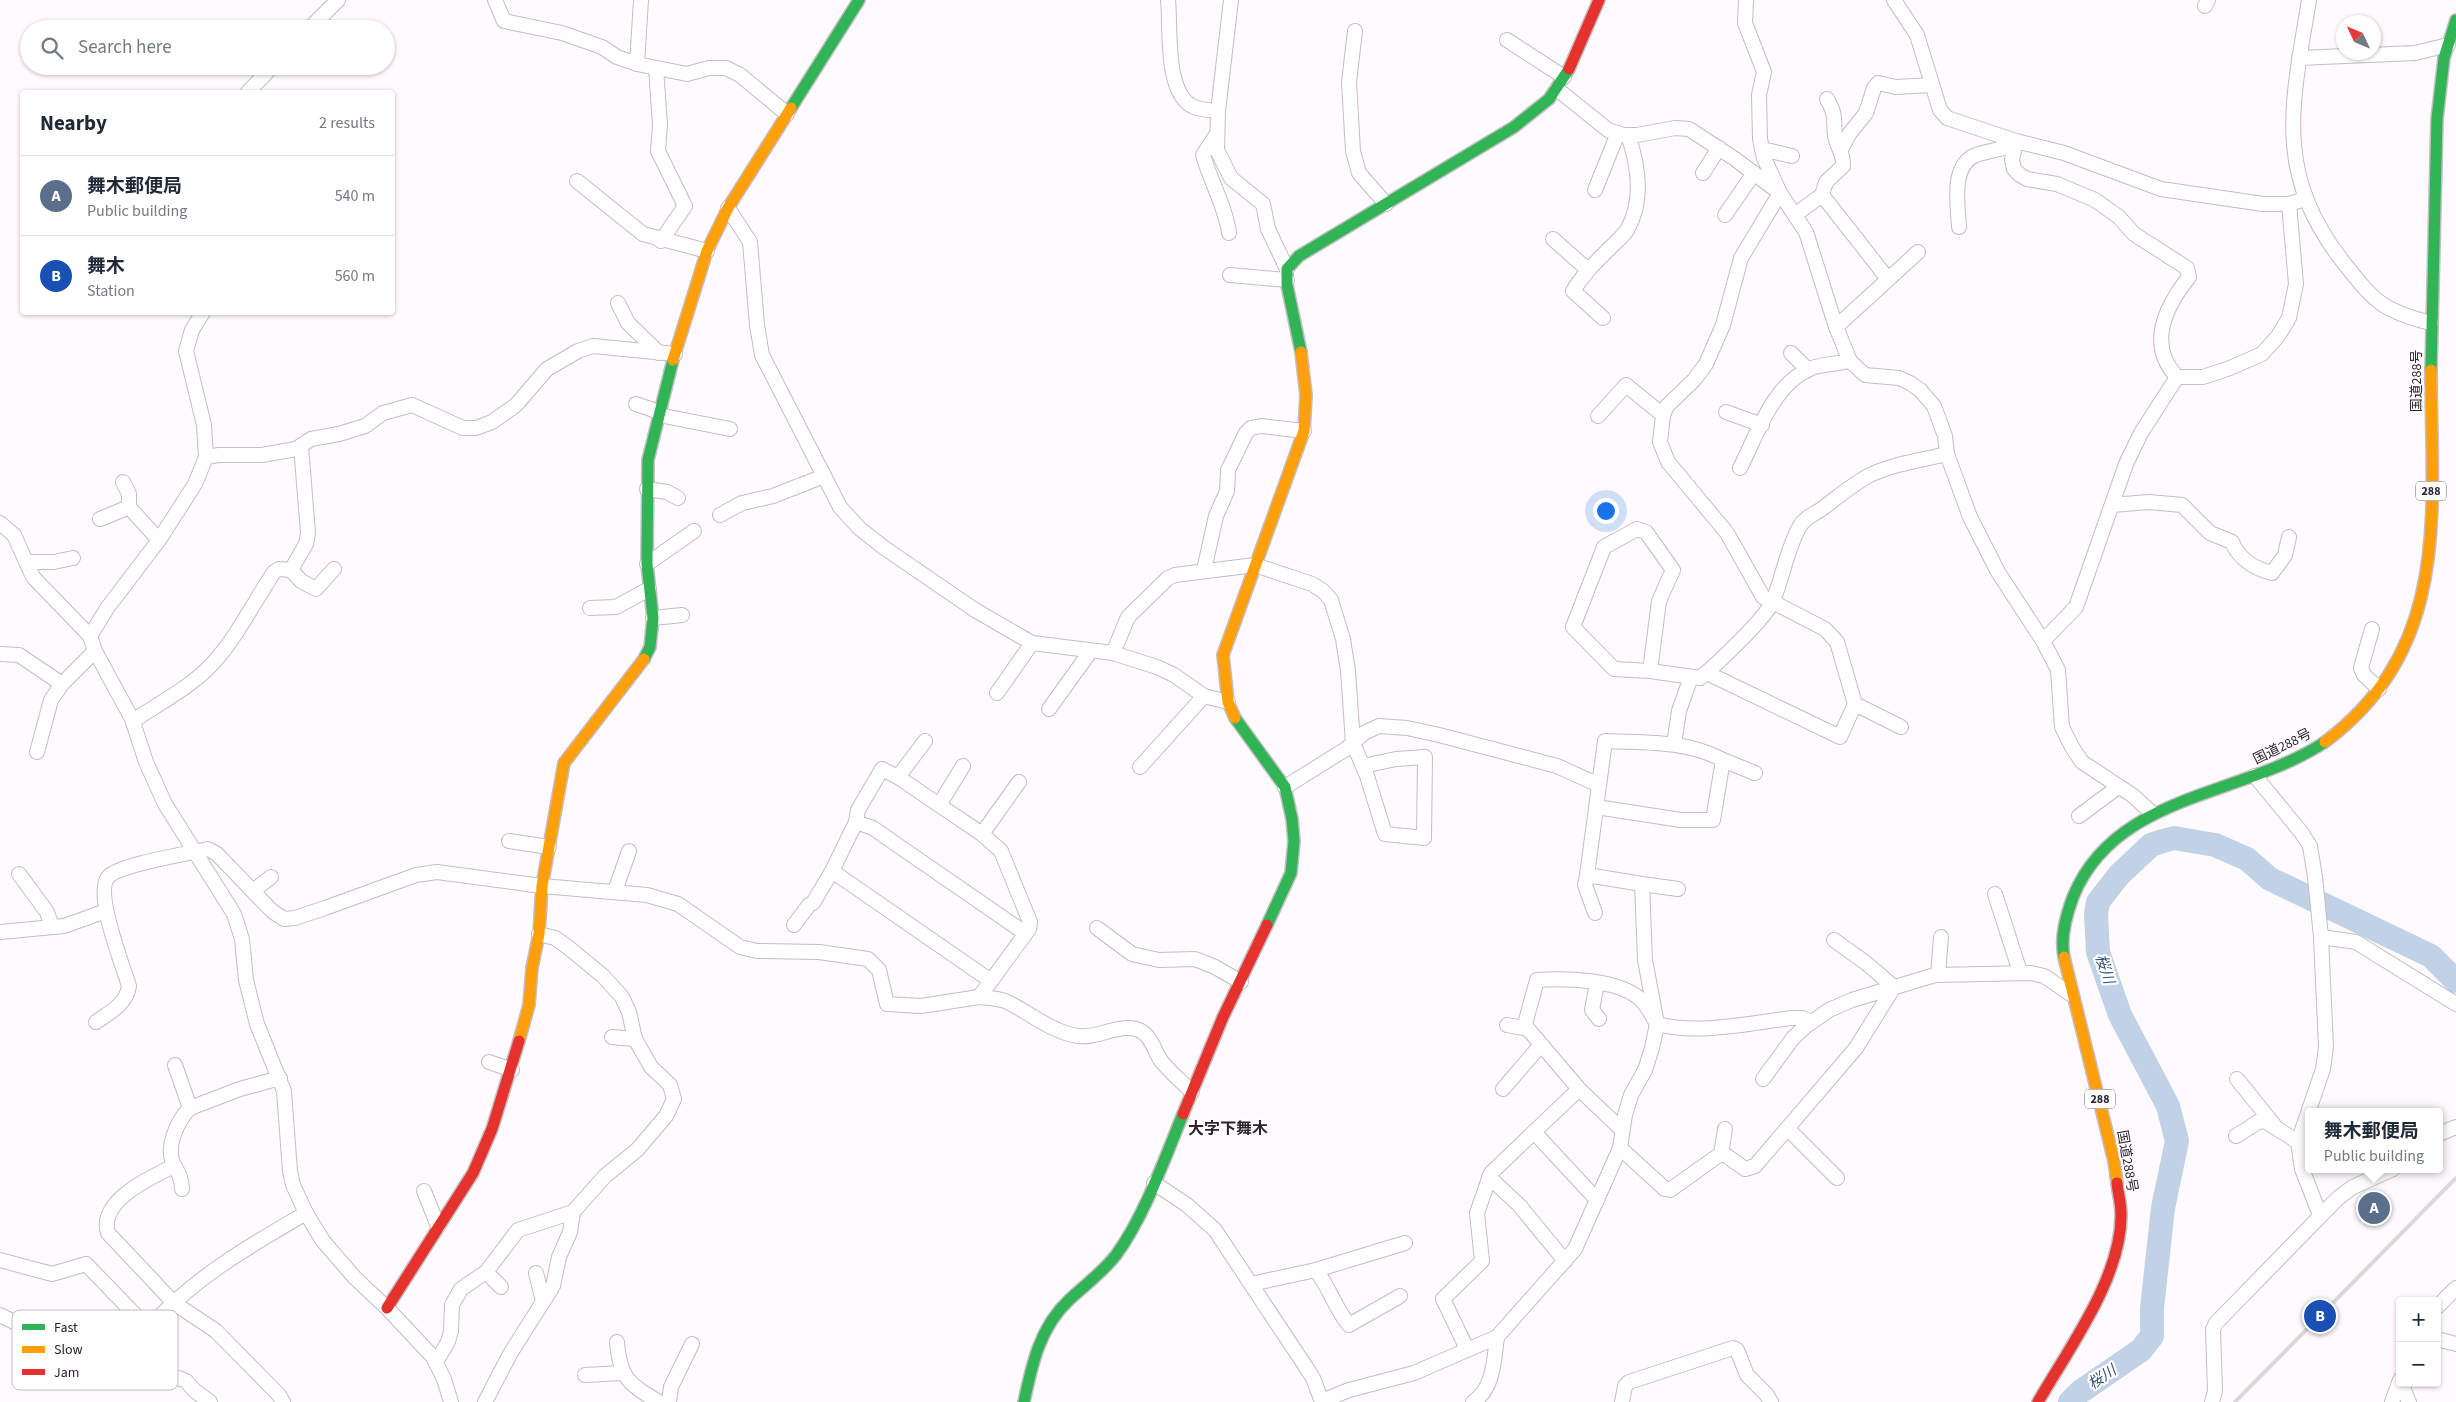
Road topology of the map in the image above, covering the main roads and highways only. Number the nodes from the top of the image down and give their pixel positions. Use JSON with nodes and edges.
{"nodes":[{"id":1,"x":858,"y":0,"type":"edge"},
{"id":2,"x":1599,"y":0,"type":"edge"},
{"id":3,"x":2456,"y":20,"type":"edge"},
{"id":4,"x":388,"y":1308,"type":"road end"},
{"id":5,"x":1024,"y":1402,"type":"edge"},
{"id":6,"x":2038,"y":1402,"type":"edge"}],
"edges":[{"from":1,"to":4,"type":"main road"},
{"from":2,"to":5,"type":"main road"},
{"from":3,"to":6,"type":"main road","name":"国道288号","number":"288"}]}
